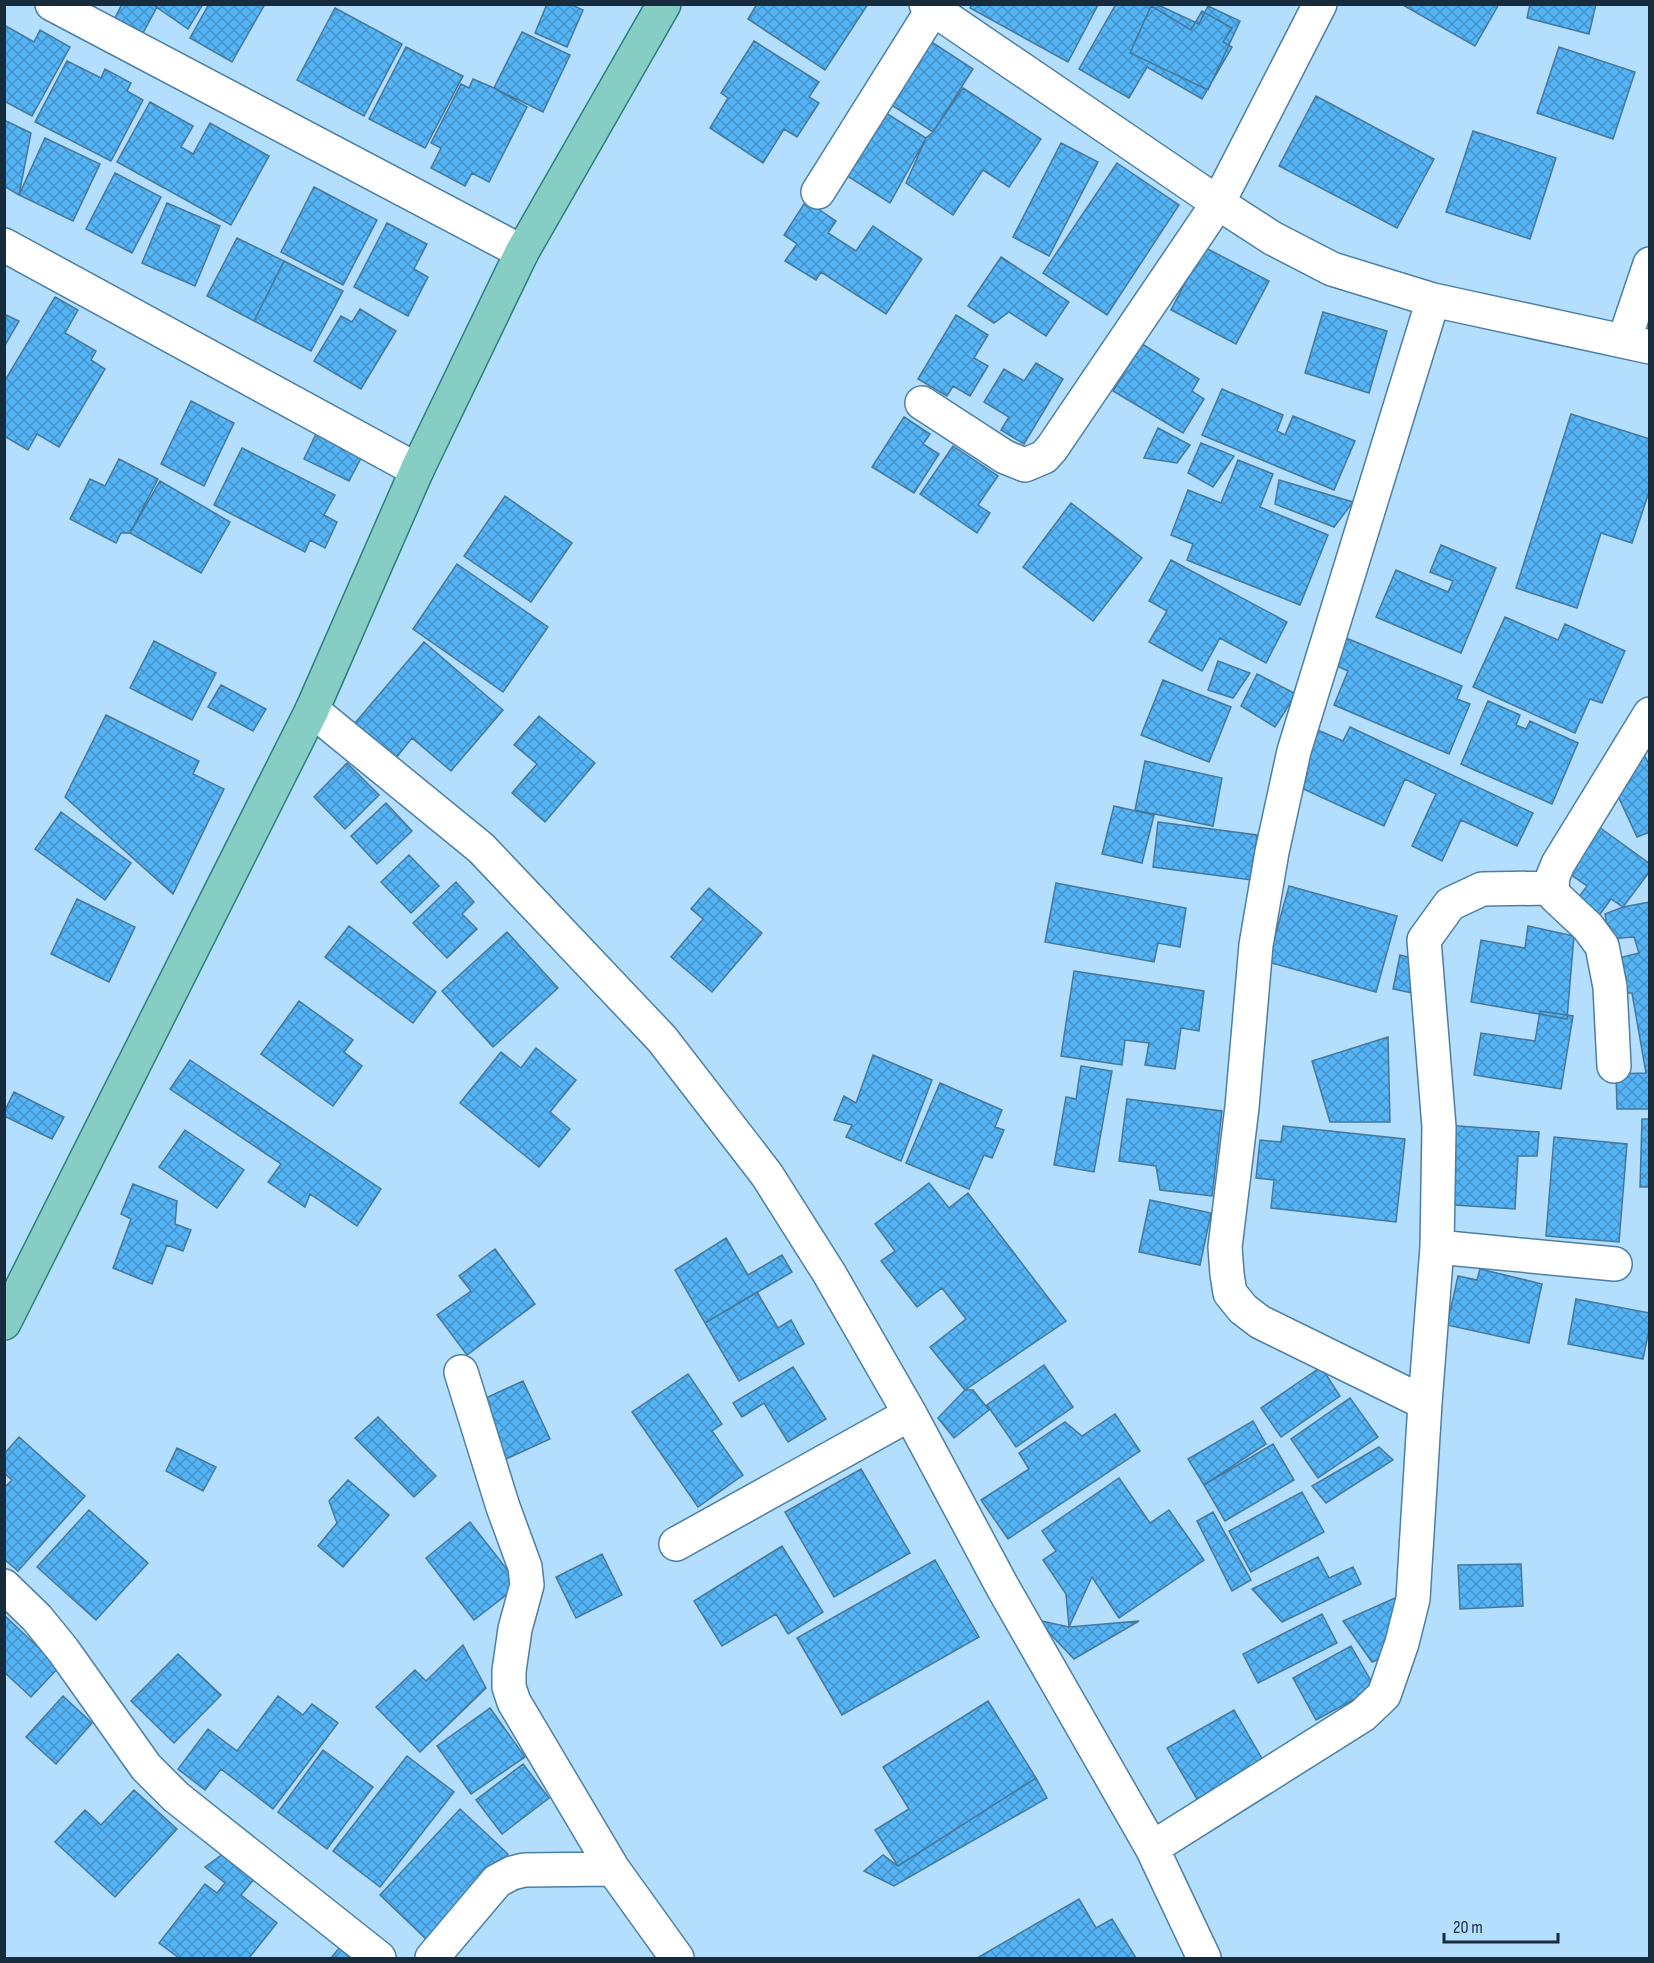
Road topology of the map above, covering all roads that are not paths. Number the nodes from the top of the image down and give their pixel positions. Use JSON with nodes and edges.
{"nodes":[{"id":1,"x":52,"y":4,"type":"edge"},
{"id":2,"x":664,"y":4,"type":"edge"},
{"id":3,"x":1320,"y":4,"type":"edge"},
{"id":4,"x":932,"y":6,"type":"edge"},
{"id":5,"x":818,"y":192,"type":"dead end"},
{"id":6,"x":1218,"y":203,"type":"junction"},
{"id":7,"x":4,"y":245,"type":"edge"},
{"id":8,"x":522,"y":252,"type":"junction"},
{"id":9,"x":1650,"y":264,"type":"edge"},
{"id":10,"x":1433,"y":300,"type":"junction"},
{"id":11,"x":1637,"y":344,"type":"edge"},
{"id":12,"x":922,"y":403,"type":"dead end"},
{"id":13,"x":417,"y":470,"type":"junction"},
{"id":14,"x":312,"y":710,"type":"junction"},
{"id":15,"x":1650,"y":714,"type":"edge"},
{"id":16,"x":1552,"y":888,"type":"junction"},
{"id":17,"x":1614,"y":1066,"type":"dead end"},
{"id":18,"x":1437,"y":1247,"type":"junction"},
{"id":19,"x":1615,"y":1264,"type":"dead end"},
{"id":20,"x":4,"y":1323,"type":"edge"},
{"id":21,"x":460,"y":1372,"type":"dead end"},
{"id":22,"x":1425,"y":1403,"type":"junction"},
{"id":23,"x":910,"y":1414,"type":"junction"},
{"id":24,"x":675,"y":1544,"type":"dead end"},
{"id":25,"x":4,"y":1586,"type":"edge"},
{"id":26,"x":1152,"y":1848,"type":"junction"},
{"id":27,"x":613,"y":1869,"type":"junction"},
{"id":28,"x":379,"y":1959,"type":"edge"},
{"id":29,"x":432,"y":1959,"type":"edge"},
{"id":30,"x":677,"y":1959,"type":"edge"},
{"id":31,"x":1204,"y":1959,"type":"edge"}],
"edges":[{"from":1,"to":8,"type":"street"},
{"from":2,"to":8,"type":"main road"},
{"from":3,"to":6,"type":"street"},
{"from":4,"to":5,"type":"street"},
{"from":4,"to":6,"type":"street"},
{"from":6,"to":10,"type":"street"},
{"from":6,"to":12,"type":"street"},
{"from":7,"to":13,"type":"street"},
{"from":8,"to":13,"type":"main road"},
{"from":9,"to":11,"type":"street"},
{"from":10,"to":11,"type":"street"},
{"from":10,"to":22,"type":"street"},
{"from":13,"to":14,"type":"main road"},
{"from":14,"to":20,"type":"main road"},
{"from":14,"to":23,"type":"street"},
{"from":15,"to":16,"type":"street"},
{"from":16,"to":17,"type":"street"},
{"from":16,"to":18,"type":"street"},
{"from":18,"to":19,"type":"street"},
{"from":18,"to":22,"type":"street"},
{"from":21,"to":27,"type":"street"},
{"from":22,"to":26,"type":"street"},
{"from":23,"to":24,"type":"street"},
{"from":23,"to":26,"type":"street"},
{"from":25,"to":28,"type":"street"},
{"from":26,"to":31,"type":"street"},
{"from":27,"to":29,"type":"street"},
{"from":27,"to":30,"type":"street"}]}
